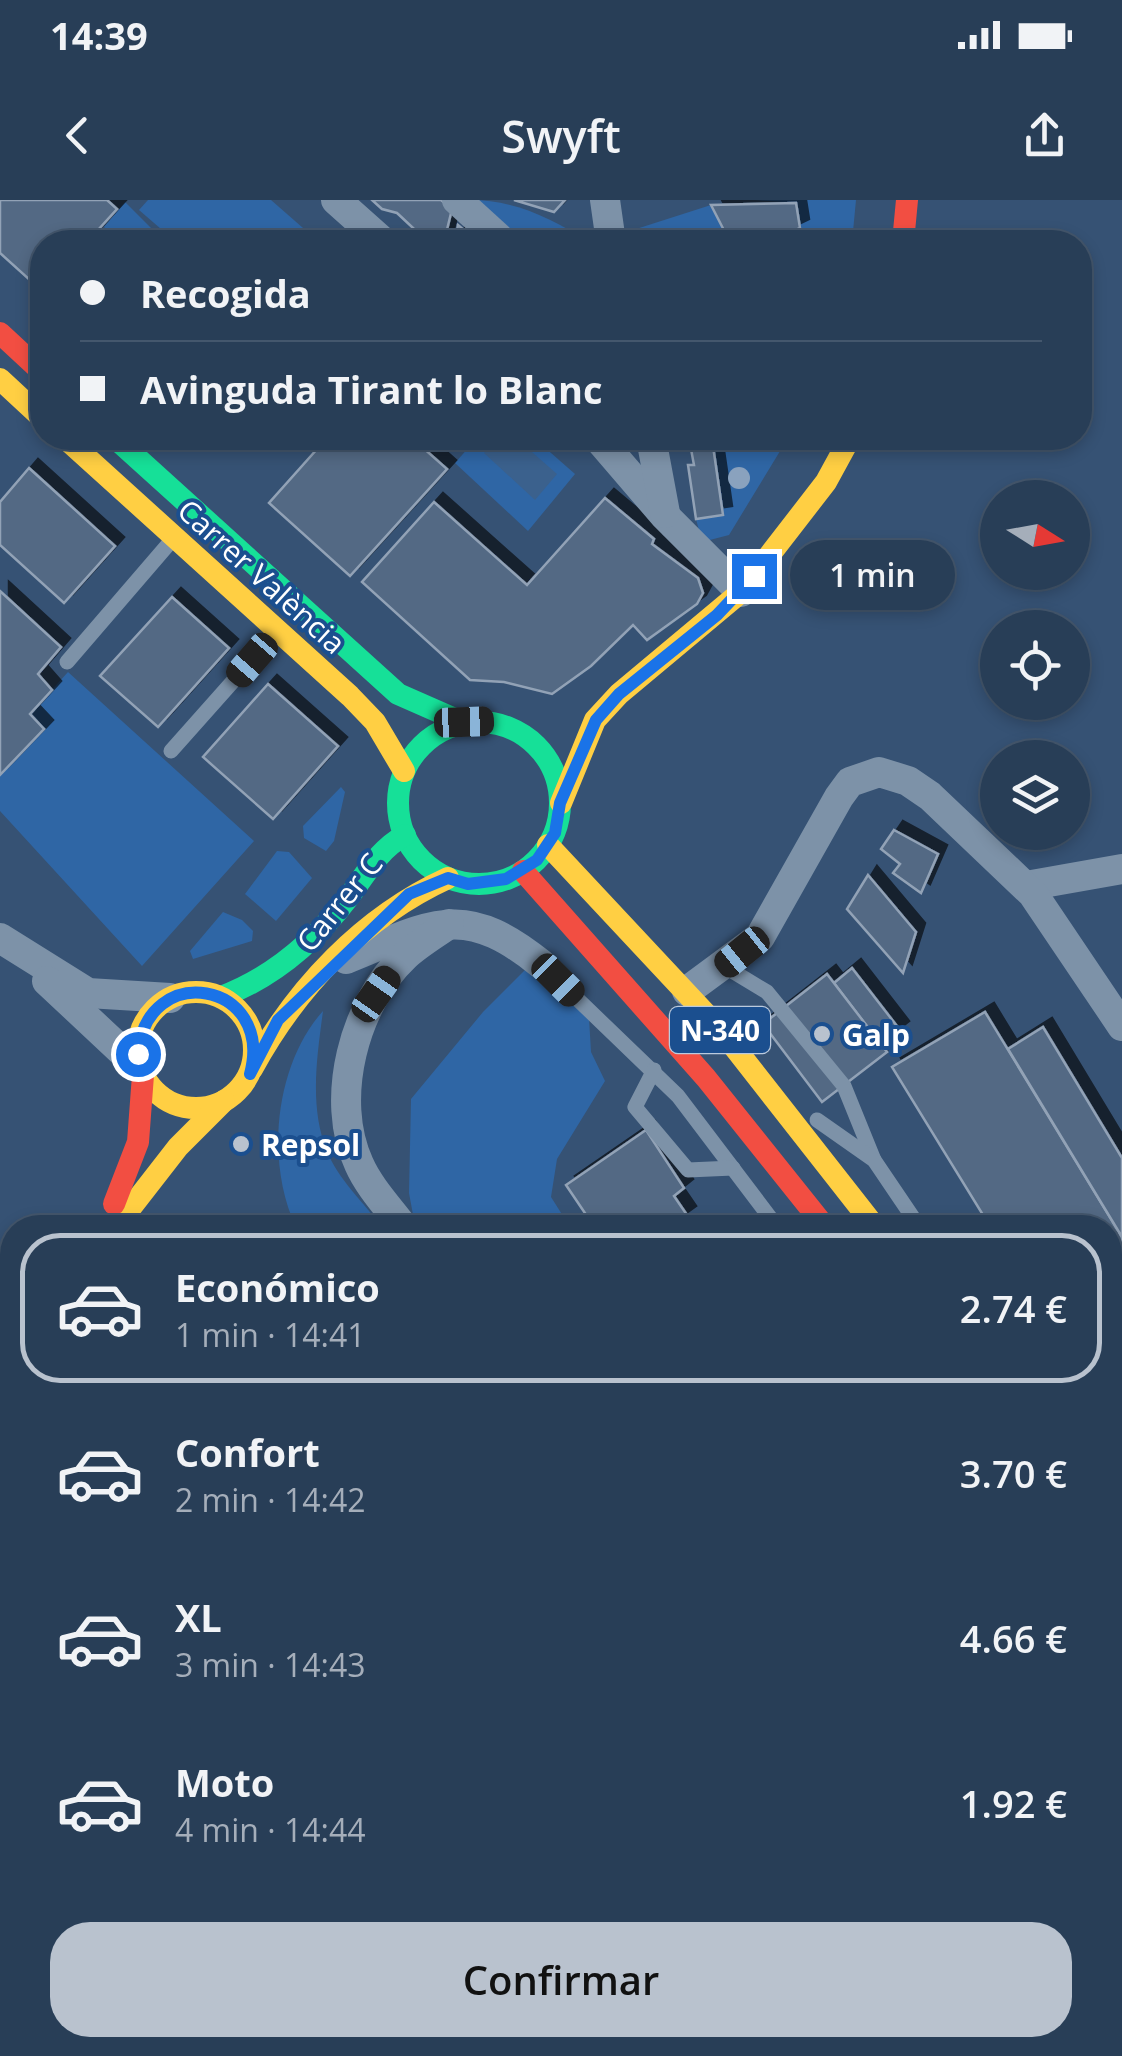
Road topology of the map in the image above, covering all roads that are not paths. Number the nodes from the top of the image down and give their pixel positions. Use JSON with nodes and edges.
{"nodes":[{"id":1,"x":336,"y":200,"type":"edge"},
{"id":2,"x":457,"y":200,"type":"edge"},
{"id":3,"x":605,"y":200,"type":"edge"},
{"id":4,"x":907,"y":200,"type":"edge"},
{"id":5,"x":370,"y":230,"type":"edge"},
{"id":6,"x":490,"y":230,"type":"edge"},
{"id":7,"x":609,"y":230,"type":"edge"},
{"id":8,"x":903,"y":230,"type":"edge"},
{"id":9,"x":0,"y":333,"type":"edge"},
{"id":10,"x":30,"y":361,"type":"edge"},
{"id":11,"x":0,"y":379,"type":"edge"},
{"id":12,"x":30,"y":407,"type":"edge"},
{"id":13,"x":77,"y":450,"type":"edge"},
{"id":14,"x":128,"y":450,"type":"edge"},
{"id":15,"x":608,"y":450,"type":"edge"},
{"id":16,"x":654,"y":450,"type":"edge"},
{"id":17,"x":843,"y":450,"type":"edge"},
{"id":18,"x":665,"y":516,"type":"junction"},
{"id":19,"x":174,"y":536,"type":"junction"},
{"id":20,"x":741,"y":592,"type":"junction"},
{"id":21,"x":278,"y":631,"type":"junction"},
{"id":22,"x":67,"y":662,"type":"dead end"},
{"id":23,"x":464,"y":722,"type":"junction"},
{"id":24,"x":171,"y":751,"type":"dead end"},
{"id":25,"x":404,"y":771,"type":"junction"},
{"id":26,"x":560,"y":803,"type":"junction"},
{"id":27,"x":404,"y":835,"type":"junction"},
{"id":28,"x":548,"y":845,"type":"junction"},
{"id":29,"x":1122,"y":869,"type":"edge"},
{"id":30,"x":524,"y":871,"type":"junction"},
{"id":31,"x":448,"y":878,"type":"junction"},
{"id":32,"x":1026,"y":886,"type":"junction"},
{"id":33,"x":450,"y":924,"type":"junction"},
{"id":34,"x":10,"y":947,"type":"edge"},
{"id":35,"x":334,"y":964,"type":"junction"},
{"id":36,"x":542,"y":964,"type":"joint"},
{"id":37,"x":724,"y":966,"type":"junction"},
{"id":38,"x":612,"y":970,"type":"junction"},
{"id":39,"x":686,"y":990,"type":"junction"},
{"id":40,"x":221,"y":997,"type":"junction"},
{"id":41,"x":170,"y":998,"type":"junction"},
{"id":42,"x":1122,"y":1026,"type":"edge"},
{"id":43,"x":648,"y":1064,"type":"junction"},
{"id":44,"x":143,"y":1073,"type":"junction"},
{"id":45,"x":250,"y":1074,"type":"junction"},
{"id":46,"x":764,"y":1083,"type":"junction"},
{"id":47,"x":224,"y":1101,"type":"junction"},
{"id":48,"x":874,"y":1160,"type":"junction"},
{"id":49,"x":733,"y":1168,"type":"junction"},
{"id":50,"x":110,"y":1215,"type":"edge"},
{"id":51,"x":125,"y":1215,"type":"edge"},
{"id":52,"x":395,"y":1215,"type":"edge"},
{"id":53,"x":768,"y":1215,"type":"edge"},
{"id":54,"x":815,"y":1215,"type":"edge"},
{"id":55,"x":866,"y":1215,"type":"edge"},
{"id":56,"x":911,"y":1215,"type":"edge"}],
"edges":[{"from":1,"to":5,"type":"street"},
{"from":2,"to":6,"type":"street"},
{"from":3,"to":7,"type":"street"},
{"from":4,"to":8,"type":"main road"},
{"from":9,"to":10,"type":"main road"},
{"from":11,"to":12,"type":"main road"},
{"from":13,"to":19,"type":"main road","name":"Carrer València"},
{"from":14,"to":23,"type":"main road","name":"Carrer València"},
{"from":15,"to":18,"type":"street"},
{"from":16,"to":18,"type":"street"},
{"from":17,"to":20,"type":"main road"},
{"from":18,"to":20,"type":"street"},
{"from":19,"to":21,"type":"main road","name":"Carrer València"},
{"from":19,"to":22,"type":"lane"},
{"from":20,"to":26,"type":"main road"},
{"from":21,"to":24,"type":"lane"},
{"from":21,"to":25,"type":"main road","name":"Carrer València"},
{"from":23,"to":25,"type":"main road"},
{"from":23,"to":26,"type":"main road"},
{"from":25,"to":27,"type":"main road"},
{"from":26,"to":28,"type":"main road"},
{"from":27,"to":31,"type":"main road"},
{"from":27,"to":40,"type":"main road","name":"Carrer C"},
{"from":28,"to":30,"type":"main road"},
{"from":28,"to":39,"type":"main road","number":"N-340"},
{"from":29,"to":32,"type":"street"},
{"from":30,"to":31,"type":"main road"},
{"from":30,"to":38,"type":"main road","number":"N-340"},
{"from":31,"to":35,"type":"main road","name":"Carrer C"},
{"from":32,"to":37,"type":"street"},
{"from":32,"to":42,"type":"street"},
{"from":33,"to":35,"type":"street"},
{"from":33,"to":36,"type":"street"},
{"from":33,"to":52,"type":"street"},
{"from":34,"to":41,"type":"street"},
{"from":34,"to":44,"type":"street"},
{"from":35,"to":45,"type":"main road","name":"Carrer C"},
{"from":36,"to":43,"type":"lane"},
{"from":37,"to":39,"type":"street"},
{"from":37,"to":48,"type":"lane"},
{"from":38,"to":43,"type":"lane"},
{"from":38,"to":54,"type":"main road","number":"N-340"},
{"from":39,"to":46,"type":"main road","number":"N-340"},
{"from":40,"to":41,"type":"main road"},
{"from":40,"to":45,"type":"main road"},
{"from":41,"to":44,"type":"main road"},
{"from":43,"to":49,"type":"lane"},
{"from":43,"to":49,"type":"lane"},
{"from":44,"to":47,"type":"main road"},
{"from":44,"to":50,"type":"main road"},
{"from":45,"to":47,"type":"main road"},
{"from":46,"to":48,"type":"lane"},
{"from":46,"to":55,"type":"main road","number":"N-340"},
{"from":47,"to":51,"type":"main road"},
{"from":48,"to":56,"type":"lane"},
{"from":49,"to":53,"type":"lane"}]}
